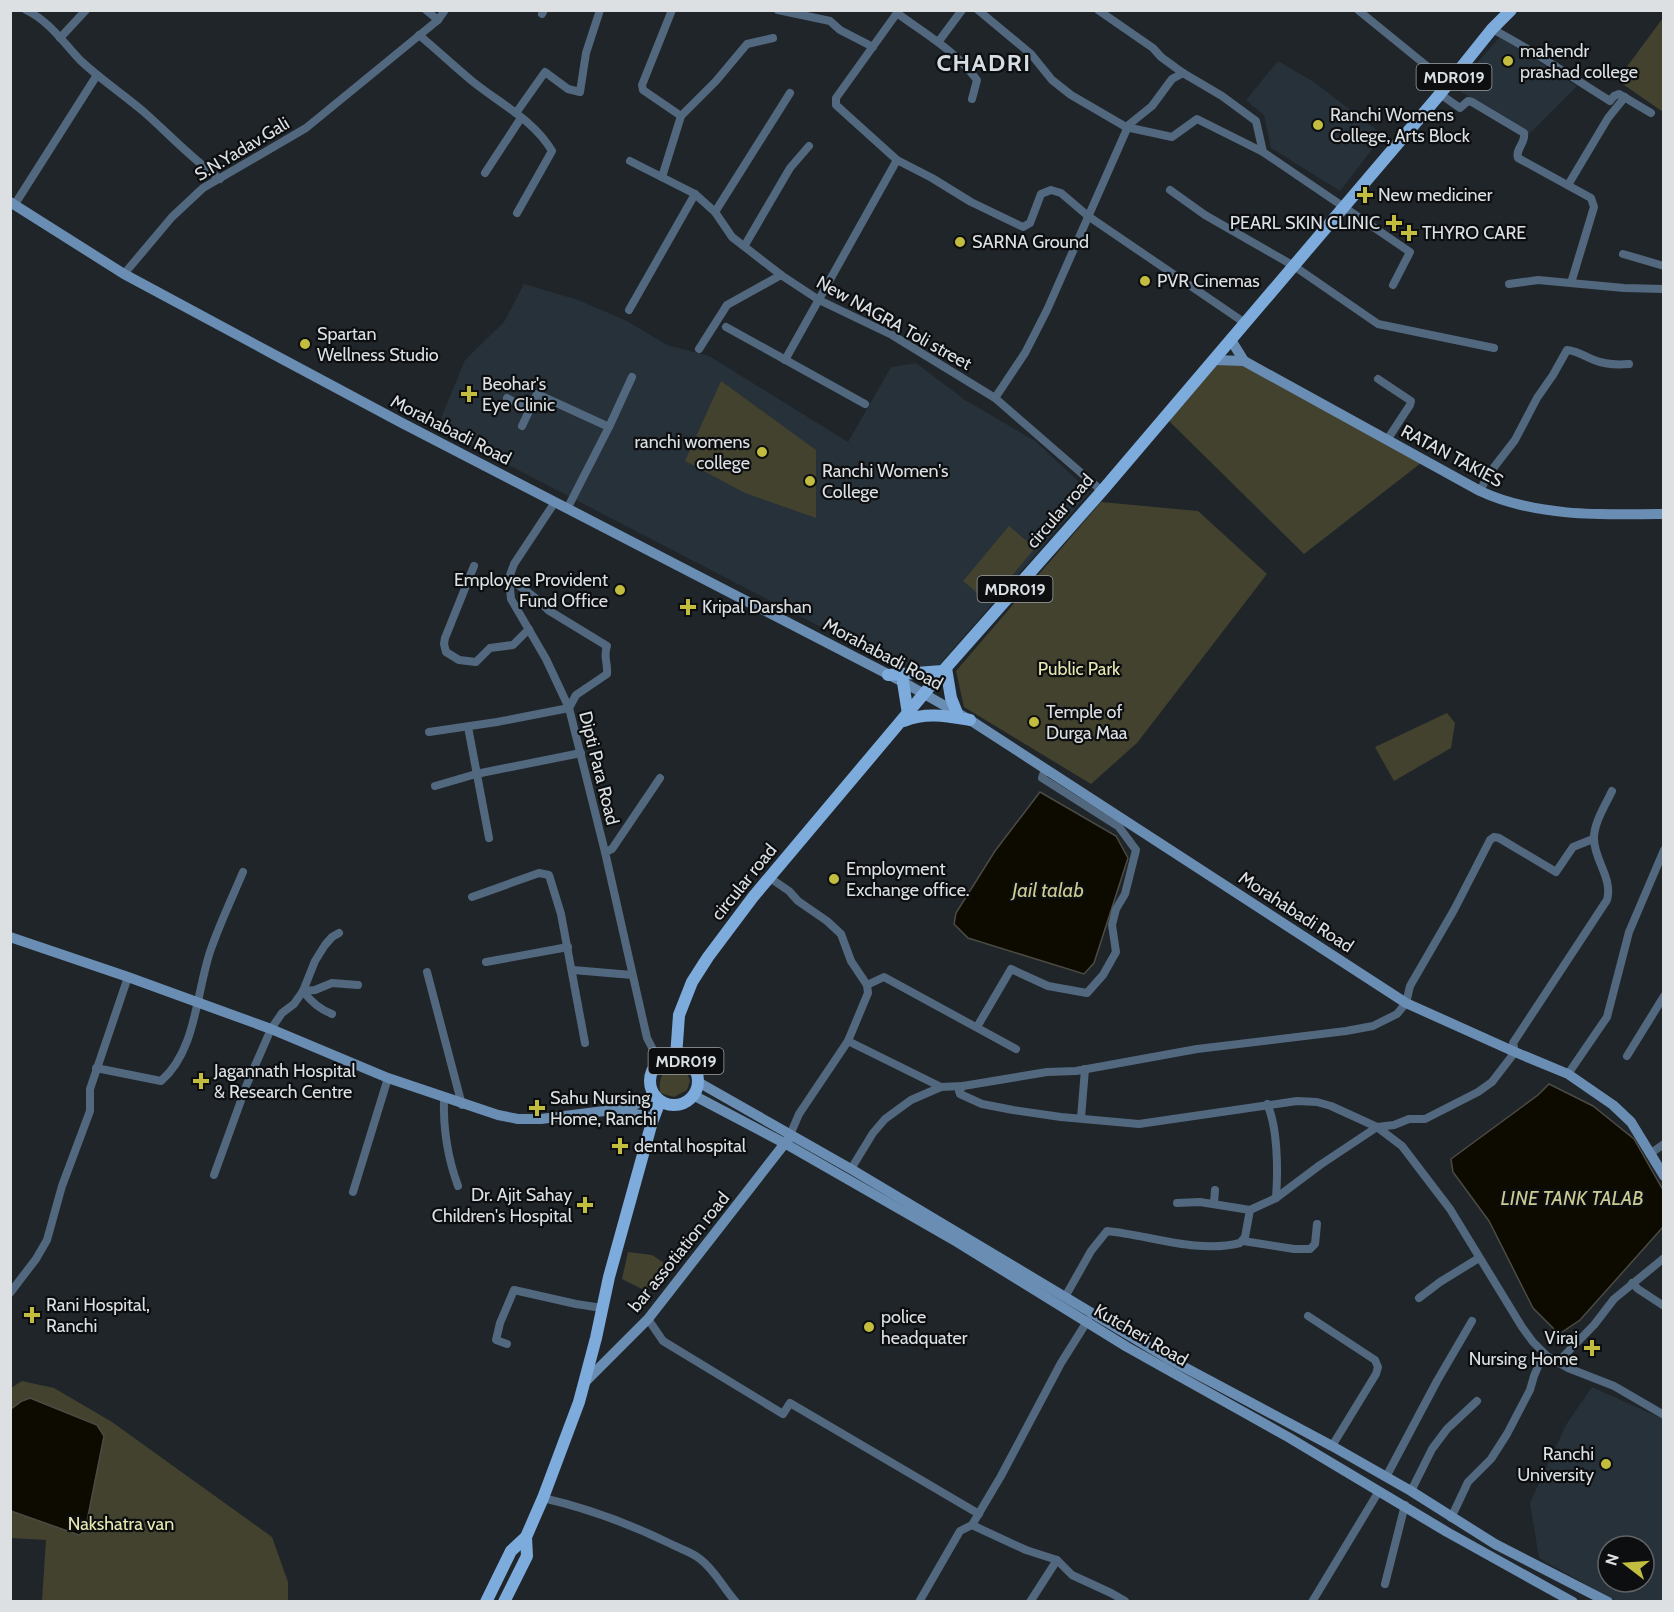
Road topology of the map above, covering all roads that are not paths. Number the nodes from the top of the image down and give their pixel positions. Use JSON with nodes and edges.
{"nodes":[{"id":1,"x":26,"y":10,"type":"edge"},
{"id":2,"x":86,"y":10,"type":"edge"},
{"id":3,"x":426,"y":10,"type":"edge"},
{"id":4,"x":446,"y":10,"type":"edge"},
{"id":5,"x":600,"y":10,"type":"edge"},
{"id":6,"x":672,"y":10,"type":"edge"},
{"id":7,"x":778,"y":10,"type":"edge"},
{"id":8,"x":962,"y":10,"type":"edge"},
{"id":9,"x":978,"y":10,"type":"edge"},
{"id":10,"x":1098,"y":10,"type":"edge"},
{"id":11,"x":1358,"y":10,"type":"edge"},
{"id":12,"x":1511,"y":10,"type":"edge"},
{"id":13,"x":897,"y":12,"type":"edge"},
{"id":14,"x":438,"y":20,"type":"junction"},
{"id":15,"x":1492,"y":29,"type":"junction"},
{"id":16,"x":419,"y":35,"type":"junction"},
{"id":17,"x":60,"y":38,"type":"junction"},
{"id":18,"x":773,"y":38,"type":"dead end"},
{"id":19,"x":939,"y":41,"type":"junction"},
{"id":20,"x":873,"y":47,"type":"junction"},
{"id":21,"x":1183,"y":73,"type":"junction"},
{"id":22,"x":97,"y":75,"type":"junction"},
{"id":23,"x":1449,"y":84,"type":"junction"},
{"id":24,"x":790,"y":93,"type":"dead end"},
{"id":25,"x":1440,"y":94,"type":"junction"},
{"id":26,"x":1624,"y":97,"type":"junction"},
{"id":27,"x":972,"y":99,"type":"dead end"},
{"id":28,"x":1651,"y":113,"type":"dead end"},
{"id":29,"x":518,"y":115,"type":"junction"},
{"id":30,"x":681,"y":116,"type":"junction"},
{"id":31,"x":1126,"y":129,"type":"junction"},
{"id":32,"x":809,"y":146,"type":"dead end"},
{"id":33,"x":1263,"y":152,"type":"junction"},
{"id":34,"x":897,"y":160,"type":"junction"},
{"id":35,"x":630,"y":161,"type":"dead end"},
{"id":36,"x":485,"y":173,"type":"dead end"},
{"id":37,"x":662,"y":177,"type":"junction"},
{"id":38,"x":220,"y":179,"type":"junction"},
{"id":39,"x":1568,"y":186,"type":"junction"},
{"id":40,"x":1170,"y":190,"type":"dead end"},
{"id":41,"x":695,"y":194,"type":"junction"},
{"id":42,"x":13,"y":203,"type":"edge"},
{"id":43,"x":1344,"y":207,"type":"junction"},
{"id":44,"x":715,"y":212,"type":"junction"},
{"id":45,"x":517,"y":213,"type":"dead end"},
{"id":46,"x":1088,"y":216,"type":"junction"},
{"id":47,"x":745,"y":245,"type":"junction"},
{"id":48,"x":1623,"y":254,"type":"dead end"},
{"id":49,"x":1294,"y":266,"type":"junction"},
{"id":50,"x":1664,"y":266,"type":"edge"},
{"id":51,"x":124,"y":274,"type":"junction"},
{"id":52,"x":782,"y":275,"type":"junction"},
{"id":53,"x":1571,"y":283,"type":"junction"},
{"id":54,"x":1509,"y":284,"type":"dead end"},
{"id":55,"x":1393,"y":285,"type":"dead end"},
{"id":56,"x":1664,"y":289,"type":"edge"},
{"id":57,"x":819,"y":300,"type":"junction"},
{"id":58,"x":629,"y":310,"type":"dead end"},
{"id":59,"x":1245,"y":322,"type":"junction"},
{"id":60,"x":726,"y":327,"type":"dead end"},
{"id":61,"x":1231,"y":340,"type":"junction"},
{"id":62,"x":1494,"y":348,"type":"dead end"},
{"id":63,"x":699,"y":349,"type":"dead end"},
{"id":64,"x":785,"y":360,"type":"junction"},
{"id":65,"x":1214,"y":360,"type":"junction"},
{"id":66,"x":1244,"y":361,"type":"junction"},
{"id":67,"x":1629,"y":364,"type":"dead end"},
{"id":68,"x":632,"y":377,"type":"dead end"},
{"id":69,"x":1378,"y":379,"type":"dead end"},
{"id":70,"x":507,"y":398,"type":"dead end"},
{"id":71,"x":995,"y":398,"type":"junction"},
{"id":72,"x":865,"y":404,"type":"dead end"},
{"id":73,"x":529,"y":410,"type":"junction"},
{"id":74,"x":522,"y":426,"type":"dead end"},
{"id":75,"x":609,"y":427,"type":"junction"},
{"id":76,"x":1387,"y":440,"type":"junction"},
{"id":77,"x":1102,"y":491,"type":"junction"},
{"id":78,"x":1480,"y":491,"type":"junction"},
{"id":79,"x":555,"y":502,"type":"junction"},
{"id":80,"x":567,"y":508,"type":"junction"},
{"id":81,"x":1664,"y":514,"type":"edge"},
{"id":82,"x":474,"y":566,"type":"dead end"},
{"id":83,"x":509,"y":578,"type":"junction"},
{"id":84,"x":529,"y":629,"type":"junction"},
{"id":85,"x":945,"y":670,"type":"junction"},
{"id":86,"x":888,"y":675,"type":"junction"},
{"id":87,"x":903,"y":682,"type":"junction"},
{"id":88,"x":925,"y":694,"type":"junction"},
{"id":89,"x":569,"y":708,"type":"junction"},
{"id":90,"x":957,"y":713,"type":"junction"},
{"id":91,"x":905,"y":718,"type":"junction"},
{"id":92,"x":970,"y":720,"type":"junction"},
{"id":93,"x":468,"y":727,"type":"junction"},
{"id":94,"x":429,"y":732,"type":"dead end"},
{"id":95,"x":581,"y":753,"type":"junction"},
{"id":96,"x":1045,"y":769,"type":"junction"},
{"id":97,"x":476,"y":774,"type":"junction"},
{"id":98,"x":660,"y":778,"type":"dead end"},
{"id":99,"x":435,"y":786,"type":"dead end"},
{"id":100,"x":1612,"y":791,"type":"dead end"},
{"id":101,"x":489,"y":838,"type":"dead end"},
{"id":102,"x":1593,"y":839,"type":"junction"},
{"id":103,"x":1664,"y":850,"type":"edge"},
{"id":104,"x":605,"y":852,"type":"junction"},
{"id":105,"x":243,"y":872,"type":"dead end"},
{"id":106,"x":770,"y":878,"type":"junction"},
{"id":107,"x":472,"y":897,"type":"dead end"},
{"id":108,"x":339,"y":933,"type":"dead end"},
{"id":109,"x":10,"y":937,"type":"edge"},
{"id":110,"x":568,"y":947,"type":"junction"},
{"id":111,"x":486,"y":962,"type":"dead end"},
{"id":112,"x":573,"y":970,"type":"junction"},
{"id":113,"x":427,"y":972,"type":"dead end"},
{"id":114,"x":632,"y":975,"type":"junction"},
{"id":115,"x":128,"y":977,"type":"junction"},
{"id":116,"x":358,"y":985,"type":"dead end"},
{"id":117,"x":867,"y":985,"type":"junction"},
{"id":118,"x":303,"y":991,"type":"junction"},
{"id":119,"x":1664,"y":996,"type":"edge"},
{"id":120,"x":1406,"y":1003,"type":"junction"},
{"id":121,"x":199,"y":1004,"type":"junction"},
{"id":122,"x":332,"y":1014,"type":"dead end"},
{"id":123,"x":977,"y":1027,"type":"junction"},
{"id":124,"x":271,"y":1029,"type":"junction"},
{"id":125,"x":848,"y":1041,"type":"junction"},
{"id":126,"x":585,"y":1043,"type":"dead end"},
{"id":127,"x":1017,"y":1049,"type":"dead end"},
{"id":128,"x":1515,"y":1052,"type":"junction"},
{"id":129,"x":1628,"y":1056,"type":"dead end"},
{"id":130,"x":676,"y":1057,"type":"junction"},
{"id":131,"x":659,"y":1062,"type":"junction"},
{"id":132,"x":96,"y":1068,"type":"junction"},
{"id":133,"x":1085,"y":1069,"type":"junction"},
{"id":134,"x":1568,"y":1074,"type":"junction"},
{"id":135,"x":388,"y":1078,"type":"junction"},
{"id":136,"x":963,"y":1086,"type":"junction"},
{"id":137,"x":941,"y":1087,"type":"junction"},
{"id":138,"x":696,"y":1088,"type":"junction"},
{"id":139,"x":444,"y":1098,"type":"junction"},
{"id":140,"x":657,"y":1098,"type":"junction"},
{"id":141,"x":462,"y":1104,"type":"junction"},
{"id":142,"x":1267,"y":1104,"type":"junction"},
{"id":143,"x":612,"y":1110,"type":"junction"},
{"id":144,"x":1081,"y":1118,"type":"junction"},
{"id":145,"x":652,"y":1122,"type":"junction"},
{"id":146,"x":1377,"y":1127,"type":"junction"},
{"id":147,"x":788,"y":1139,"type":"junction"},
{"id":148,"x":1664,"y":1143,"type":"edge"},
{"id":149,"x":1651,"y":1153,"type":"junction"},
{"id":150,"x":851,"y":1169,"type":"junction"},
{"id":151,"x":214,"y":1175,"type":"dead end"},
{"id":152,"x":1664,"y":1176,"type":"edge"},
{"id":153,"x":458,"y":1186,"type":"dead end"},
{"id":154,"x":1215,"y":1190,"type":"dead end"},
{"id":155,"x":353,"y":1191,"type":"dead end"},
{"id":156,"x":1276,"y":1198,"type":"junction"},
{"id":157,"x":1177,"y":1203,"type":"dead end"},
{"id":158,"x":1214,"y":1203,"type":"junction"},
{"id":159,"x":1250,"y":1209,"type":"junction"},
{"id":160,"x":1317,"y":1224,"type":"dead end"},
{"id":161,"x":1243,"y":1241,"type":"junction"},
{"id":162,"x":1479,"y":1258,"type":"junction"},
{"id":163,"x":1664,"y":1258,"type":"edge"},
{"id":164,"x":1632,"y":1283,"type":"junction"},
{"id":165,"x":10,"y":1293,"type":"edge"},
{"id":166,"x":1065,"y":1297,"type":"junction"},
{"id":167,"x":1419,"y":1298,"type":"dead end"},
{"id":168,"x":1664,"y":1306,"type":"edge"},
{"id":169,"x":602,"y":1308,"type":"junction"},
{"id":170,"x":1308,"y":1317,"type":"dead end"},
{"id":171,"x":1089,"y":1318,"type":"junction"},
{"id":172,"x":648,"y":1319,"type":"junction"},
{"id":173,"x":1472,"y":1321,"type":"dead end"},
{"id":174,"x":507,"y":1344,"type":"dead end"},
{"id":175,"x":1547,"y":1356,"type":"junction"},
{"id":176,"x":1557,"y":1363,"type":"junction"},
{"id":177,"x":584,"y":1383,"type":"junction"},
{"id":178,"x":1477,"y":1401,"type":"dead end"},
{"id":179,"x":1664,"y":1415,"type":"edge"},
{"id":180,"x":1332,"y":1446,"type":"junction"},
{"id":181,"x":1386,"y":1477,"type":"junction"},
{"id":182,"x":1379,"y":1491,"type":"junction"},
{"id":183,"x":1411,"y":1491,"type":"junction"},
{"id":184,"x":543,"y":1498,"type":"junction"},
{"id":185,"x":1405,"y":1505,"type":"junction"},
{"id":186,"x":979,"y":1514,"type":"junction"},
{"id":187,"x":1451,"y":1518,"type":"junction"},
{"id":188,"x":972,"y":1525,"type":"junction"},
{"id":189,"x":526,"y":1537,"type":"junction"},
{"id":190,"x":1057,"y":1560,"type":"junction"},
{"id":191,"x":1385,"y":1584,"type":"dead end"},
{"id":192,"x":486,"y":1602,"type":"edge"},
{"id":193,"x":504,"y":1602,"type":"edge"},
{"id":194,"x":736,"y":1602,"type":"edge"},
{"id":195,"x":919,"y":1602,"type":"edge"},
{"id":196,"x":1030,"y":1602,"type":"edge"},
{"id":197,"x":1125,"y":1602,"type":"edge"},
{"id":198,"x":1312,"y":1602,"type":"edge"},
{"id":199,"x":1573,"y":1602,"type":"edge"},
{"id":200,"x":1608,"y":1602,"type":"edge"}],
"edges":[{"from":1,"to":17,"type":"street"},
{"from":2,"to":17,"type":"street"},
{"from":3,"to":14,"type":"street"},
{"from":4,"to":14,"type":"street","name":"S.N.Yadav.Gali"},
{"from":5,"to":29,"type":"street"},
{"from":6,"to":30,"type":"street"},
{"from":7,"to":20,"type":"street"},
{"from":8,"to":19,"type":"street"},
{"from":9,"to":31,"type":"street"},
{"from":10,"to":21,"type":"street"},
{"from":11,"to":23,"type":"street"},
{"from":12,"to":15,"type":"main road","name":"circular road","number":"MDR019"},
{"from":13,"to":19,"type":"street"},
{"from":13,"to":20,"type":"street"},
{"from":14,"to":16,"type":"street","name":"S.N.Yadav.Gali"},
{"from":15,"to":23,"type":"main road","name":"circular road","number":"MDR019"},
{"from":15,"to":26,"type":"street"},
{"from":16,"to":29,"type":"street"},
{"from":16,"to":38,"type":"street","name":"S.N.Yadav.Gali"},
{"from":17,"to":22,"type":"street"},
{"from":18,"to":30,"type":"street"},
{"from":19,"to":27,"type":"street"},
{"from":20,"to":34,"type":"street"},
{"from":21,"to":31,"type":"street"},
{"from":21,"to":33,"type":"street"},
{"from":22,"to":38,"type":"street"},
{"from":22,"to":42,"type":"street"},
{"from":23,"to":25,"type":"main road","name":"circular road","number":"MDR019"},
{"from":24,"to":44,"type":"street"},
{"from":25,"to":39,"type":"street"},
{"from":25,"to":43,"type":"main road","name":"circular road","number":"MDR019"},
{"from":26,"to":28,"type":"street"},
{"from":26,"to":39,"type":"street"},
{"from":29,"to":36,"type":"street"},
{"from":29,"to":45,"type":"street"},
{"from":30,"to":37,"type":"street"},
{"from":31,"to":33,"type":"street"},
{"from":31,"to":46,"type":"street"},
{"from":32,"to":47,"type":"street"},
{"from":33,"to":43,"type":"street"},
{"from":34,"to":46,"type":"street"},
{"from":34,"to":57,"type":"street"},
{"from":35,"to":37,"type":"street","name":"New NAGRA Toli street"},
{"from":37,"to":41,"type":"street","name":"New NAGRA Toli street"},
{"from":38,"to":51,"type":"street","name":"S.N.Yadav.Gali"},
{"from":39,"to":53,"type":"street"},
{"from":40,"to":49,"type":"street"},
{"from":41,"to":44,"type":"street","name":"New NAGRA Toli street"},
{"from":41,"to":58,"type":"street"},
{"from":42,"to":51,"type":"main road","name":"Morahabadi Road"},
{"from":43,"to":49,"type":"main road","name":"circular road","number":"MDR019"},
{"from":43,"to":55,"type":"street"},
{"from":44,"to":47,"type":"street","name":"New NAGRA Toli street"},
{"from":46,"to":59,"type":"street"},
{"from":46,"to":71,"type":"street"},
{"from":47,"to":52,"type":"street","name":"New NAGRA Toli street"},
{"from":48,"to":50,"type":"street"},
{"from":49,"to":59,"type":"main road","name":"circular road","number":"MDR019"},
{"from":49,"to":62,"type":"street"},
{"from":51,"to":79,"type":"main road","name":"Morahabadi Road"},
{"from":52,"to":57,"type":"street","name":"New NAGRA Toli street"},
{"from":52,"to":63,"type":"street"},
{"from":53,"to":54,"type":"street"},
{"from":53,"to":56,"type":"street"},
{"from":57,"to":64,"type":"street"},
{"from":57,"to":71,"type":"street","name":"New NAGRA Toli street"},
{"from":59,"to":61,"type":"main road","name":"circular road","number":"MDR019"},
{"from":60,"to":64,"type":"street"},
{"from":61,"to":65,"type":"main road","name":"circular road","number":"MDR019"},
{"from":61,"to":66,"type":"main road","name":"RATAN TAKIES"},
{"from":64,"to":72,"type":"street"},
{"from":65,"to":66,"type":"main road","name":"RATAN TAKIES"},
{"from":65,"to":77,"type":"main road","name":"circular road","number":"MDR019"},
{"from":66,"to":76,"type":"main road","name":"RATAN TAKIES"},
{"from":67,"to":78,"type":"street"},
{"from":68,"to":75,"type":"street"},
{"from":69,"to":76,"type":"street"},
{"from":70,"to":73,"type":"street"},
{"from":71,"to":77,"type":"street","name":"New NAGRA Toli street"},
{"from":73,"to":74,"type":"street"},
{"from":73,"to":75,"type":"street"},
{"from":75,"to":80,"type":"street"},
{"from":76,"to":78,"type":"main road","name":"RATAN TAKIES"},
{"from":77,"to":85,"type":"main road","name":"circular road","number":"MDR019"},
{"from":78,"to":81,"type":"main road","name":"RATAN TAKIES"},
{"from":79,"to":80,"type":"main road","name":"Morahabadi Road"},
{"from":79,"to":83,"type":"street"},
{"from":80,"to":86,"type":"main road","name":"Morahabadi Road"},
{"from":82,"to":84,"type":"street"},
{"from":83,"to":84,"type":"street","name":"Dipti Para Road"},
{"from":83,"to":89,"type":"street"},
{"from":84,"to":89,"type":"street","name":"Dipti Para Road"},
{"from":85,"to":86,"type":"main road"},
{"from":85,"to":88,"type":"main road","name":"circular road","number":"MDR019"},
{"from":85,"to":90,"type":"main road"},
{"from":86,"to":87,"type":"main road","name":"Morahabadi Road"},
{"from":87,"to":88,"type":"main road","name":"Morahabadi Road"},
{"from":87,"to":91,"type":"main road"},
{"from":88,"to":90,"type":"main road","name":"Morahabadi Road"},
{"from":88,"to":91,"type":"main road","name":"circular road","number":"MDR019"},
{"from":89,"to":93,"type":"street"},
{"from":89,"to":95,"type":"street","name":"Dipti Para Road"},
{"from":90,"to":92,"type":"main road","name":"Morahabadi Road"},
{"from":91,"to":92,"type":"main road"},
{"from":91,"to":106,"type":"main road","name":"circular road","number":"MDR019"},
{"from":92,"to":96,"type":"main road","name":"Morahabadi Road"},
{"from":93,"to":94,"type":"street"},
{"from":93,"to":97,"type":"street"},
{"from":95,"to":97,"type":"street"},
{"from":95,"to":104,"type":"street","name":"Dipti Para Road"},
{"from":96,"to":120,"type":"main road","name":"Morahabadi Road"},
{"from":96,"to":123,"type":"street"},
{"from":97,"to":99,"type":"street"},
{"from":97,"to":101,"type":"street"},
{"from":98,"to":104,"type":"street"},
{"from":100,"to":102,"type":"street"},
{"from":102,"to":120,"type":"street"},
{"from":102,"to":128,"type":"street"},
{"from":103,"to":134,"type":"street"},
{"from":104,"to":114,"type":"street","name":"Dipti Para Road"},
{"from":105,"to":121,"type":"street"},
{"from":106,"to":117,"type":"street"},
{"from":106,"to":130,"type":"main road","name":"circular road","number":"MDR019"},
{"from":107,"to":110,"type":"street"},
{"from":108,"to":118,"type":"street"},
{"from":109,"to":115,"type":"main road"},
{"from":110,"to":111,"type":"street"},
{"from":110,"to":112,"type":"street"},
{"from":112,"to":114,"type":"street"},
{"from":112,"to":126,"type":"street"},
{"from":113,"to":141,"type":"street"},
{"from":114,"to":131,"type":"street","name":"Dipti Para Road"},
{"from":115,"to":121,"type":"main road"},
{"from":115,"to":132,"type":"street"},
{"from":116,"to":118,"type":"street"},
{"from":117,"to":123,"type":"street"},
{"from":117,"to":125,"type":"street"},
{"from":118,"to":122,"type":"street"},
{"from":118,"to":124,"type":"street"},
{"from":119,"to":129,"type":"street"},
{"from":120,"to":128,"type":"main road","name":"Morahabadi Road"},
{"from":120,"to":133,"type":"street"},
{"from":121,"to":124,"type":"main road"},
{"from":121,"to":132,"type":"street"},
{"from":123,"to":127,"type":"street"},
{"from":124,"to":135,"type":"main road"},
{"from":124,"to":151,"type":"street"},
{"from":125,"to":137,"type":"street"},
{"from":125,"to":147,"type":"street"},
{"from":128,"to":134,"type":"main road","name":"Morahabadi Road"},
{"from":128,"to":146,"type":"street"},
{"from":130,"to":131,"type":"main road","number":"MDR019"},
{"from":130,"to":138,"type":"main road","number":"MDR019"},
{"from":131,"to":140,"type":"main road","number":"MDR019"},
{"from":132,"to":165,"type":"street"},
{"from":133,"to":136,"type":"street"},
{"from":133,"to":144,"type":"street"},
{"from":134,"to":149,"type":"main road","name":"Morahabadi Road"},
{"from":135,"to":139,"type":"main road"},
{"from":135,"to":155,"type":"street"},
{"from":136,"to":137,"type":"street"},
{"from":136,"to":144,"type":"street"},
{"from":137,"to":150,"type":"street"},
{"from":138,"to":140,"type":"main road","number":"MDR019"},
{"from":138,"to":147,"type":"main road"},
{"from":139,"to":141,"type":"main road"},
{"from":139,"to":153,"type":"street"},
{"from":140,"to":143,"type":"main road"},
{"from":140,"to":145,"type":"main road"},
{"from":141,"to":143,"type":"main road"},
{"from":142,"to":144,"type":"street"},
{"from":142,"to":146,"type":"street"},
{"from":142,"to":156,"type":"street"},
{"from":143,"to":145,"type":"main road"},
{"from":145,"to":169,"type":"main road"},
{"from":146,"to":156,"type":"street"},
{"from":146,"to":162,"type":"street"},
{"from":147,"to":150,"type":"main road"},
{"from":147,"to":171,"type":"main road","name":"Kutcheri Road"},
{"from":147,"to":172,"type":"main road","name":"bar assotiation road"},
{"from":148,"to":149,"type":"street"},
{"from":149,"to":152,"type":"main road","name":"Morahabadi Road"},
{"from":150,"to":166,"type":"main road"},
{"from":154,"to":158,"type":"street"},
{"from":156,"to":159,"type":"street"},
{"from":157,"to":158,"type":"street"},
{"from":158,"to":159,"type":"street"},
{"from":159,"to":161,"type":"street"},
{"from":160,"to":161,"type":"street"},
{"from":161,"to":166,"type":"street"},
{"from":162,"to":167,"type":"street"},
{"from":162,"to":175,"type":"street"},
{"from":163,"to":164,"type":"street"},
{"from":164,"to":168,"type":"street"},
{"from":164,"to":176,"type":"street"},
{"from":166,"to":171,"type":"main road"},
{"from":169,"to":174,"type":"street"},
{"from":169,"to":177,"type":"main road"},
{"from":170,"to":180,"type":"street"},
{"from":171,"to":180,"type":"main road"},
{"from":171,"to":182,"type":"main road","name":"Kutcheri Road"},
{"from":171,"to":186,"type":"street"},
{"from":172,"to":177,"type":"main road","name":"bar assotiation road"},
{"from":172,"to":186,"type":"street"},
{"from":173,"to":181,"type":"street"},
{"from":175,"to":176,"type":"street"},
{"from":175,"to":187,"type":"street"},
{"from":176,"to":179,"type":"street"},
{"from":177,"to":184,"type":"main road"},
{"from":178,"to":183,"type":"street"},
{"from":180,"to":181,"type":"main road"},
{"from":181,"to":183,"type":"main road"},
{"from":182,"to":185,"type":"main road","name":"Kutcheri Road"},
{"from":182,"to":198,"type":"street"},
{"from":183,"to":187,"type":"main road"},
{"from":184,"to":189,"type":"main road"},
{"from":184,"to":194,"type":"street"},
{"from":185,"to":191,"type":"street"},
{"from":185,"to":199,"type":"main road","name":"Kutcheri Road"},
{"from":186,"to":188,"type":"street"},
{"from":187,"to":200,"type":"main road"},
{"from":188,"to":190,"type":"street"},
{"from":188,"to":195,"type":"street"},
{"from":189,"to":192,"type":"main road"},
{"from":189,"to":193,"type":"main road"},
{"from":190,"to":196,"type":"street"},
{"from":190,"to":197,"type":"street"}]}
